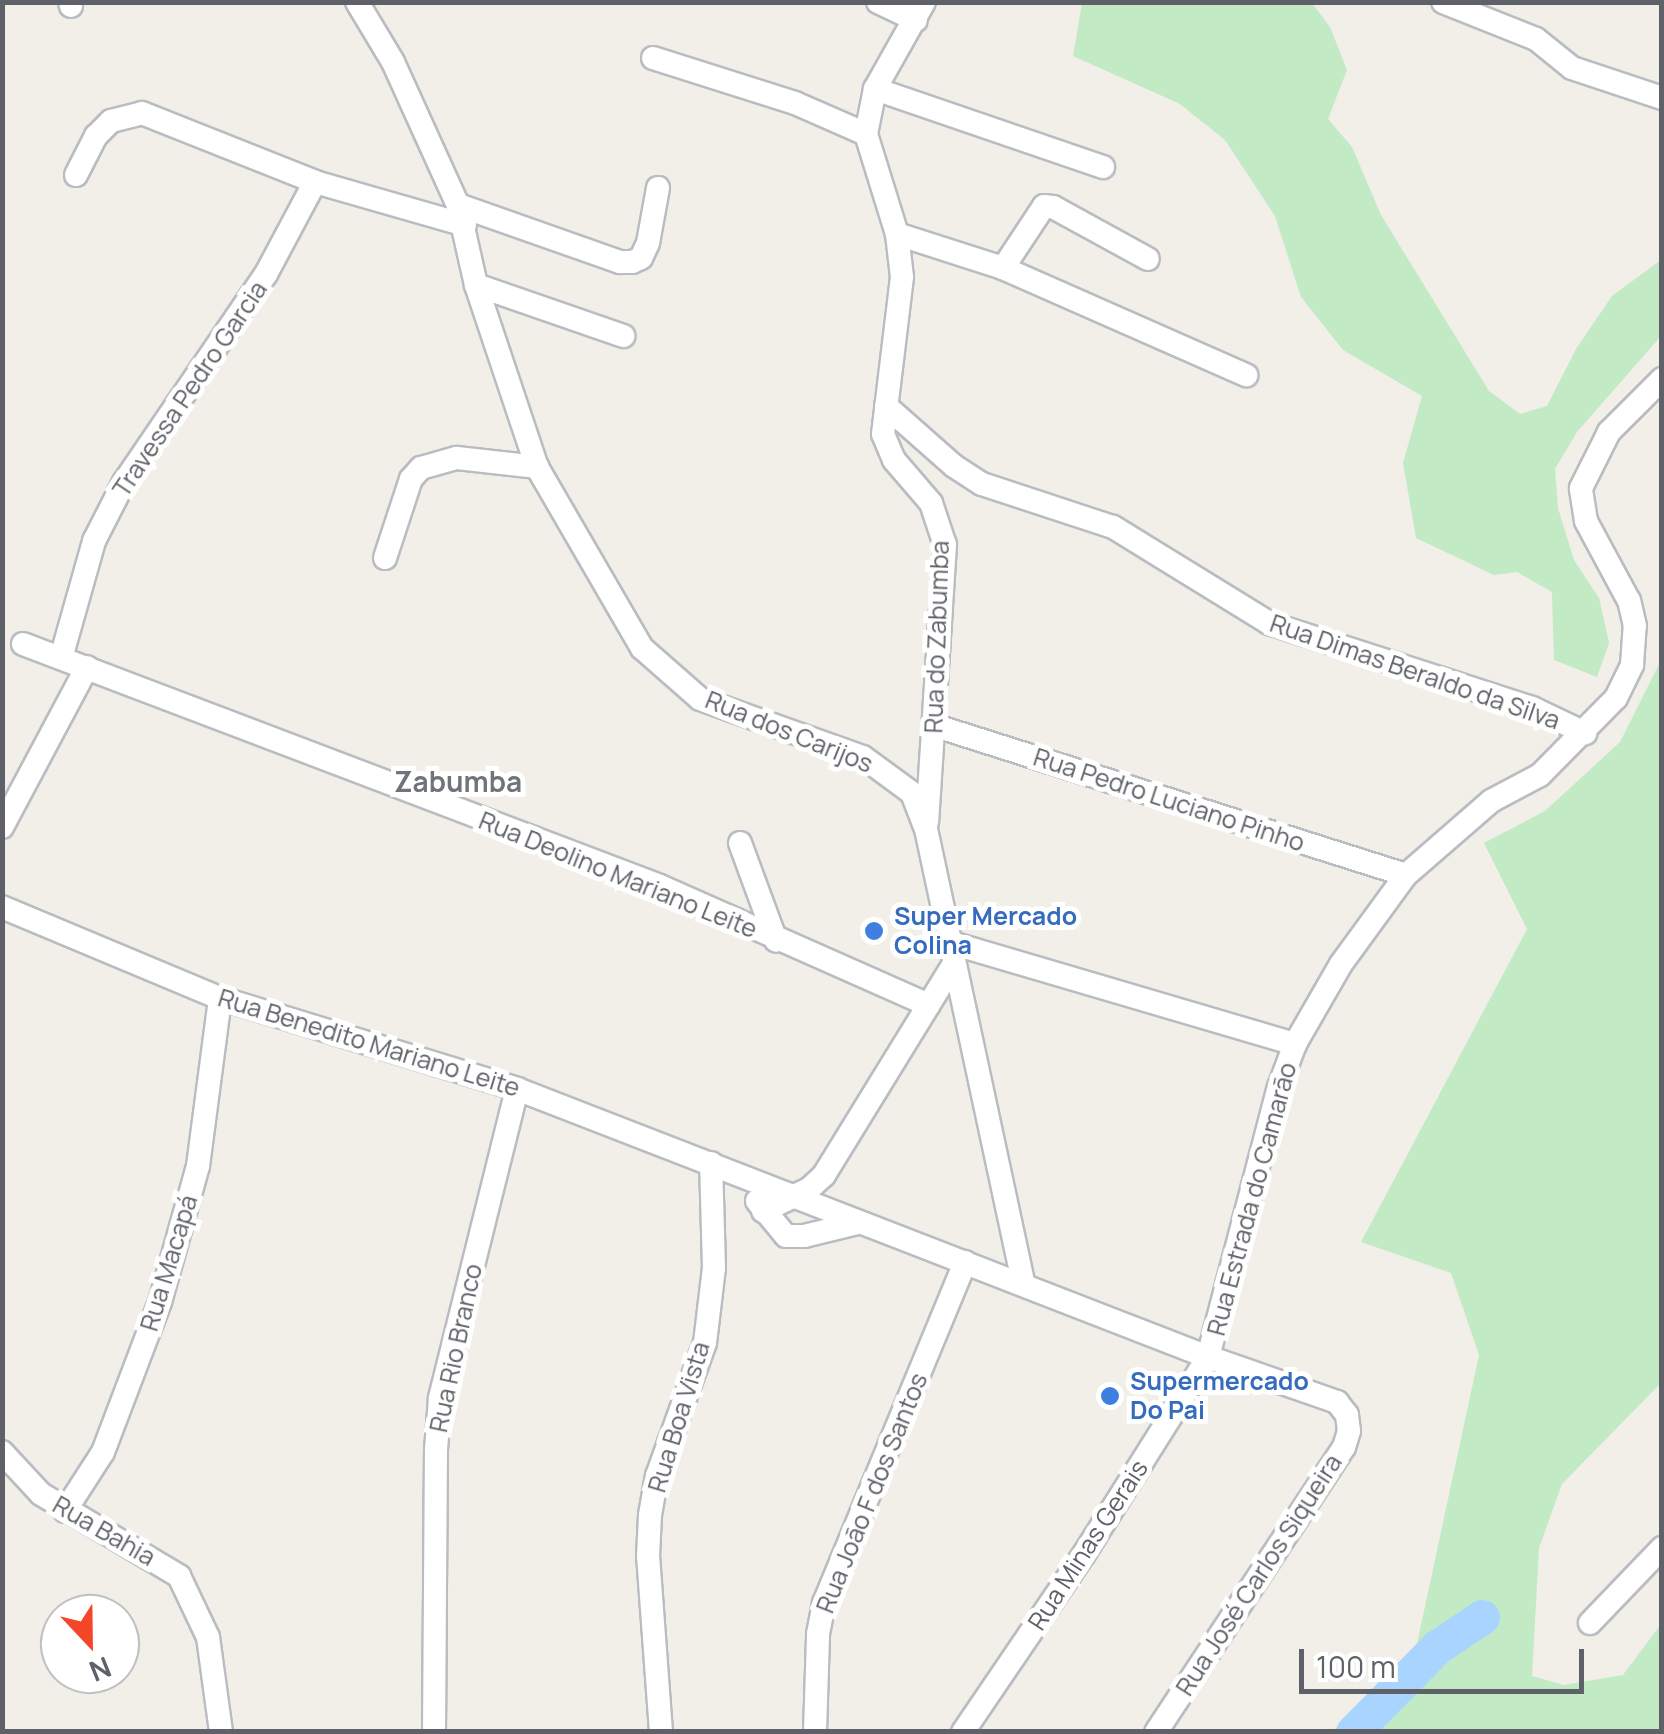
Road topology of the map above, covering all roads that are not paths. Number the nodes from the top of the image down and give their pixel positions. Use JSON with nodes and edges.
{"nodes":[{"id":1,"x":357,"y":2,"type":"edge"},
{"id":2,"x":878,"y":2,"type":"edge"},
{"id":3,"x":1443,"y":2,"type":"edge"},
{"id":4,"x":920,"y":11,"type":"edge"},
{"id":5,"x":653,"y":58,"type":"dead end"},
{"id":6,"x":875,"y":90,"type":"junction"},
{"id":7,"x":1662,"y":98,"type":"edge"},
{"id":8,"x":866,"y":134,"type":"junction"},
{"id":9,"x":1103,"y":166,"type":"dead end"},
{"id":10,"x":76,"y":175,"type":"dead end"},
{"id":11,"x":315,"y":182,"type":"junction"},
{"id":12,"x":658,"y":188,"type":"dead end"},
{"id":13,"x":461,"y":215,"type":"junction"},
{"id":14,"x":897,"y":234,"type":"junction"},
{"id":15,"x":1148,"y":259,"type":"dead end"},
{"id":16,"x":1003,"y":268,"type":"junction"},
{"id":17,"x":476,"y":286,"type":"junction"},
{"id":18,"x":623,"y":336,"type":"dead end"},
{"id":19,"x":1246,"y":376,"type":"dead end"},
{"id":20,"x":1662,"y":379,"type":"edge"},
{"id":21,"x":886,"y":406,"type":"junction"},
{"id":22,"x":537,"y":467,"type":"junction"},
{"id":23,"x":385,"y":558,"type":"dead end"},
{"id":24,"x":23,"y":644,"type":"dead end"},
{"id":25,"x":61,"y":658,"type":"junction"},
{"id":26,"x":87,"y":667,"type":"junction"},
{"id":27,"x":934,"y":726,"type":"junction"},
{"id":28,"x":1585,"y":733,"type":"junction"},
{"id":29,"x":2,"y":827,"type":"edge"},
{"id":30,"x":926,"y":830,"type":"junction"},
{"id":31,"x":740,"y":843,"type":"dead end"},
{"id":32,"x":1406,"y":875,"type":"junction"},
{"id":33,"x":2,"y":906,"type":"edge"},
{"id":34,"x":776,"y":941,"type":"junction"},
{"id":35,"x":948,"y":942,"type":"junction"},
{"id":36,"x":952,"y":966,"type":"junction"},
{"id":37,"x":220,"y":998,"type":"junction"},
{"id":38,"x":930,"y":1005,"type":"junction"},
{"id":39,"x":1296,"y":1044,"type":"junction"},
{"id":40,"x":517,"y":1089,"type":"junction"},
{"id":41,"x":711,"y":1163,"type":"junction"},
{"id":42,"x":738,"y":1173,"type":"junction"},
{"id":43,"x":802,"y":1198,"type":"junction"},
{"id":44,"x":763,"y":1211,"type":"junction"},
{"id":45,"x":858,"y":1223,"type":"junction"},
{"id":46,"x":804,"y":1236,"type":"junction"},
{"id":47,"x":965,"y":1262,"type":"junction"},
{"id":48,"x":1023,"y":1283,"type":"junction"},
{"id":49,"x":1208,"y":1357,"type":"junction"},
{"id":50,"x":1347,"y":1414,"type":"joint"},
{"id":51,"x":2,"y":1452,"type":"edge"},
{"id":52,"x":65,"y":1511,"type":"junction"},
{"id":53,"x":1662,"y":1548,"type":"edge"},
{"id":54,"x":1590,"y":1623,"type":"dead end"},
{"id":55,"x":221,"y":1732,"type":"edge"},
{"id":56,"x":434,"y":1732,"type":"edge"},
{"id":57,"x":661,"y":1732,"type":"edge"},
{"id":58,"x":816,"y":1732,"type":"edge"},
{"id":59,"x":963,"y":1732,"type":"edge"},
{"id":60,"x":1156,"y":1732,"type":"edge"}],
"edges":[{"from":1,"to":13,"type":"street","name":"Rua dos Carijos"},
{"from":2,"to":4,"type":"street"},
{"from":3,"to":7,"type":"street"},
{"from":4,"to":6,"type":"street","name":"Rua do Zabumba"},
{"from":5,"to":8,"type":"street"},
{"from":6,"to":8,"type":"street","name":"Rua do Zabumba"},
{"from":6,"to":9,"type":"street"},
{"from":8,"to":14,"type":"street","name":"Rua do Zabumba"},
{"from":10,"to":11,"type":"street"},
{"from":11,"to":13,"type":"street"},
{"from":11,"to":25,"type":"street","name":"Travessa Pedro Garcia"},
{"from":12,"to":13,"type":"street"},
{"from":13,"to":17,"type":"street","name":"Rua dos Carijos"},
{"from":14,"to":16,"type":"street"},
{"from":14,"to":21,"type":"street","name":"Rua do Zabumba"},
{"from":15,"to":16,"type":"street"},
{"from":16,"to":19,"type":"street"},
{"from":17,"to":18,"type":"street"},
{"from":17,"to":22,"type":"street","name":"Rua dos Carijos"},
{"from":20,"to":28,"type":"street","name":"Rua Estrada do Camarão"},
{"from":21,"to":27,"type":"street","name":"Rua do Zabumba"},
{"from":21,"to":28,"type":"street","name":"Rua Dimas Beraldo da Silva"},
{"from":22,"to":23,"type":"street"},
{"from":22,"to":30,"type":"street","name":"Rua dos Carijos"},
{"from":24,"to":25,"type":"street","name":"Rua Deolino Mariano Leite"},
{"from":25,"to":26,"type":"street","name":"Rua Deolino Mariano Leite"},
{"from":26,"to":29,"type":"street"},
{"from":26,"to":34,"type":"street","name":"Rua Deolino Mariano Leite"},
{"from":27,"to":30,"type":"street","name":"Rua do Zabumba"},
{"from":27,"to":32,"type":"street","name":"Rua Pedro Luciano Pinho"},
{"from":28,"to":32,"type":"street","name":"Rua Estrada do Camarão"},
{"from":30,"to":35,"type":"street","name":"Rua dos Carijos"},
{"from":31,"to":34,"type":"street"},
{"from":32,"to":39,"type":"street","name":"Rua Estrada do Camarão"},
{"from":33,"to":37,"type":"street","name":"Rua Benedito Mariano Leite"},
{"from":34,"to":38,"type":"street","name":"Rua Deolino Mariano Leite"},
{"from":35,"to":36,"type":"street","name":"Rua dos Carijos"},
{"from":35,"to":39,"type":"street"},
{"from":36,"to":38,"type":"street"},
{"from":36,"to":48,"type":"street","name":"Rua dos Carijos"},
{"from":37,"to":40,"type":"street","name":"Rua Benedito Mariano Leite"},
{"from":37,"to":52,"type":"street","name":"Rua Macapá"},
{"from":38,"to":43,"type":"street"},
{"from":39,"to":49,"type":"street","name":"Rua Estrada do Camarão"},
{"from":40,"to":41,"type":"street","name":"Rua Benedito Mariano Leite"},
{"from":40,"to":56,"type":"street","name":"Rua Rio Branco"},
{"from":41,"to":42,"type":"street","name":"Rua Benedito Mariano Leite"},
{"from":41,"to":57,"type":"street","name":"Rua Boa Vista"},
{"from":42,"to":43,"type":"street","name":"Rua Benedito Mariano Leite"},
{"from":42,"to":44,"type":"street"},
{"from":43,"to":44,"type":"street"},
{"from":43,"to":45,"type":"street","name":"Rua Benedito Mariano Leite"},
{"from":43,"to":46,"type":"street"},
{"from":44,"to":46,"type":"street"},
{"from":45,"to":46,"type":"street"},
{"from":45,"to":47,"type":"street","name":"Rua Benedito Mariano Leite"},
{"from":47,"to":48,"type":"street","name":"Rua Benedito Mariano Leite"},
{"from":47,"to":58,"type":"street","name":"Rua João F dos Santos"},
{"from":48,"to":49,"type":"street","name":"Rua Benedito Mariano Leite"},
{"from":49,"to":50,"type":"street","name":"Rua Benedito Mariano Leite"},
{"from":49,"to":59,"type":"street","name":"Rua Minas Gerais"},
{"from":50,"to":60,"type":"street","name":"Rua José Carlos Siqueira"},
{"from":51,"to":52,"type":"street","name":"Rua Bahia"},
{"from":52,"to":55,"type":"street","name":"Rua Bahia"},
{"from":53,"to":54,"type":"street"}]}
